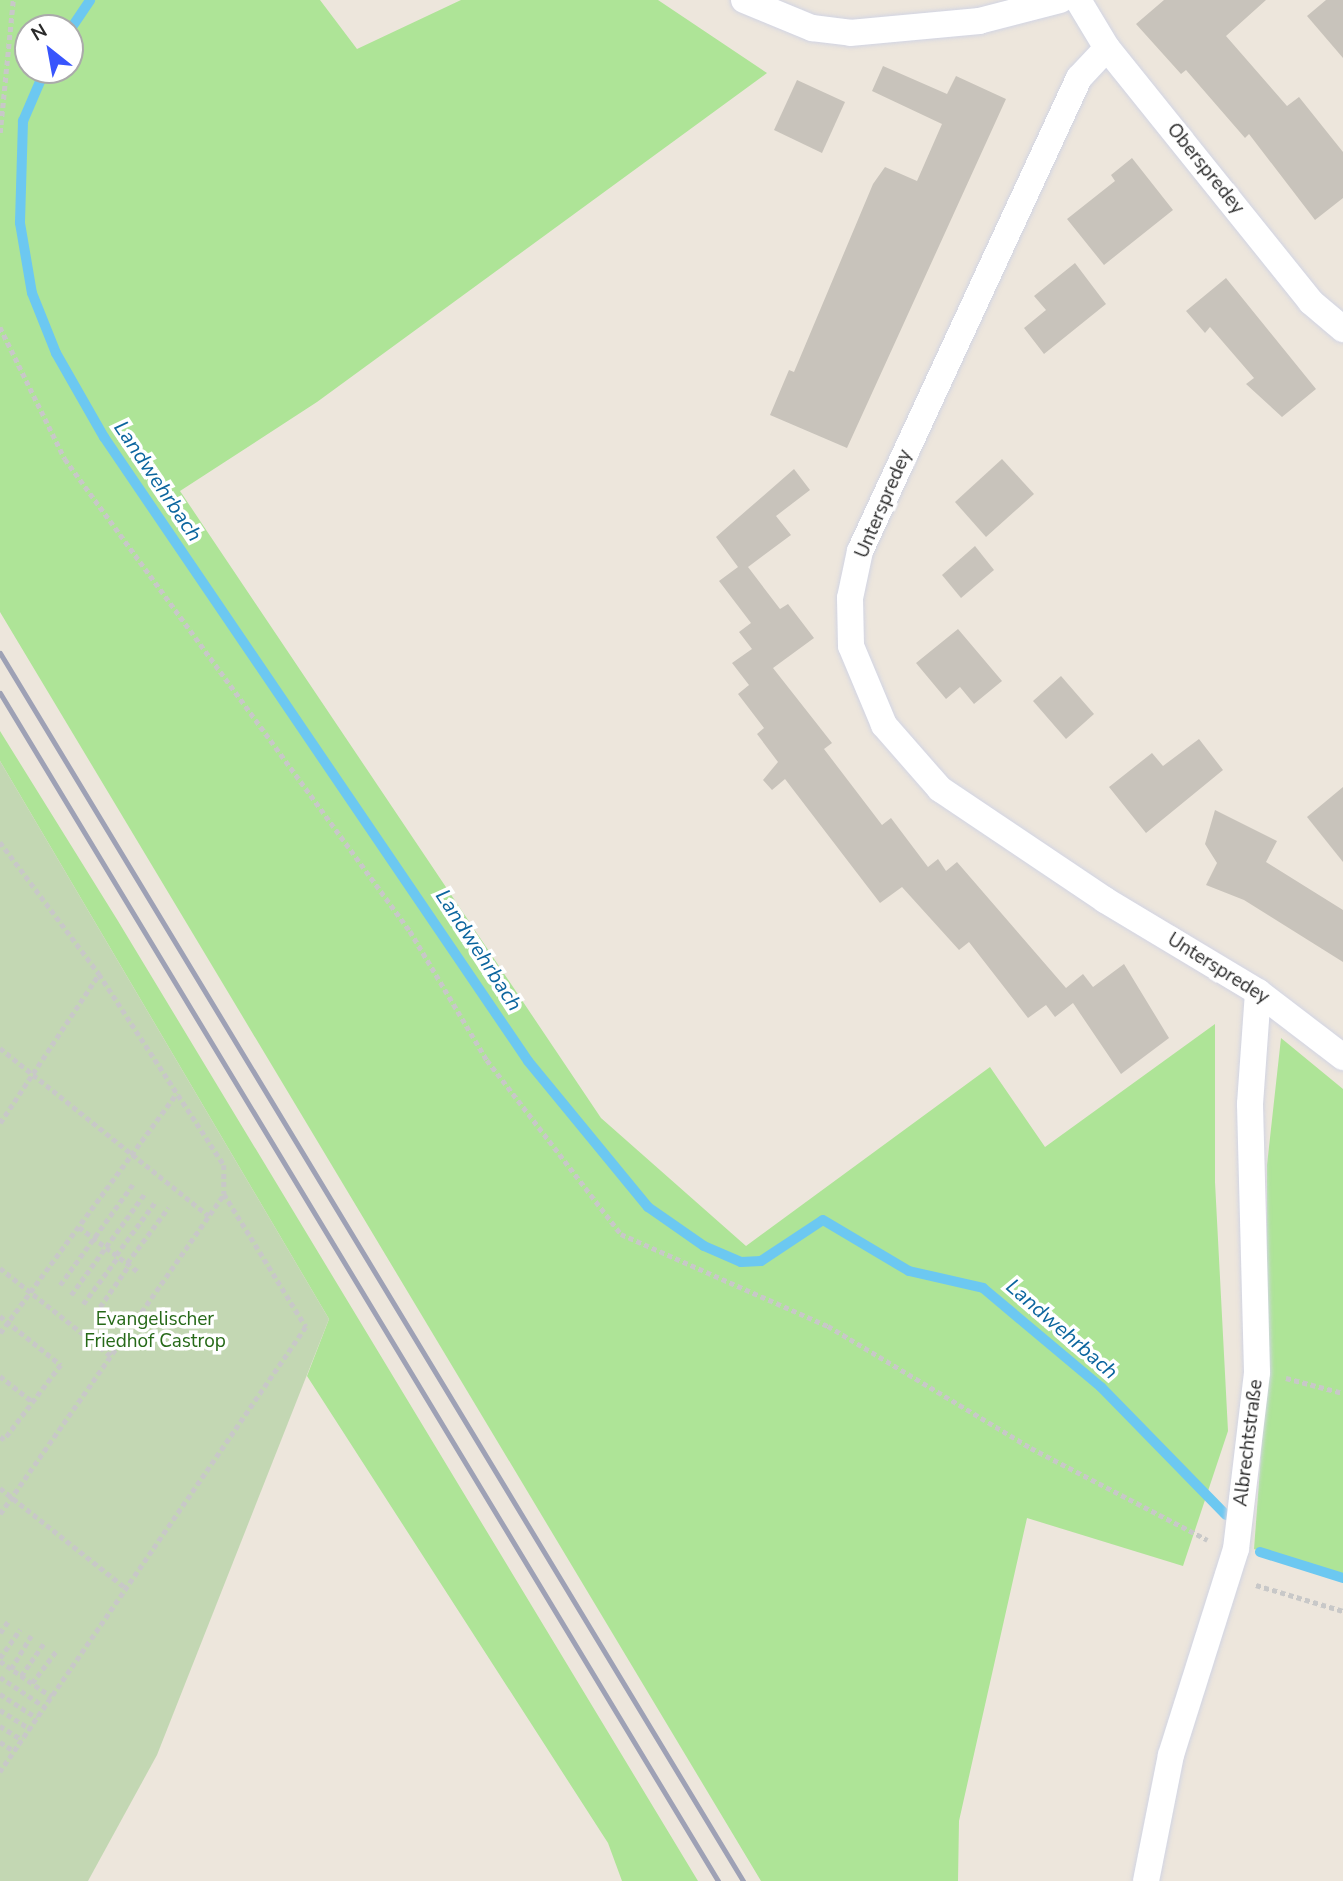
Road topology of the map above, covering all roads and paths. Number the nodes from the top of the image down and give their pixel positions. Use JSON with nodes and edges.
{"nodes":[{"id":1,"x":13,"y":0,"type":"edge"},
{"id":2,"x":744,"y":0,"type":"edge"},
{"id":3,"x":1060,"y":0,"type":"edge"},
{"id":4,"x":1078,"y":0,"type":"edge"},
{"id":5,"x":1107,"y":48,"type":"junction"},
{"id":6,"x":0,"y":133,"type":"edge"},
{"id":7,"x":0,"y":327,"type":"edge"},
{"id":8,"x":1343,"y":329,"type":"edge"},
{"id":9,"x":0,"y":842,"type":"edge"},
{"id":10,"x":99,"y":974,"type":"junction"},
{"id":11,"x":1258,"y":992,"type":"junction"},
{"id":12,"x":0,"y":1048,"type":"edge"},
{"id":13,"x":1343,"y":1057,"type":"edge"},
{"id":14,"x":33,"y":1074,"type":"junction"},
{"id":15,"x":177,"y":1093,"type":"junction"},
{"id":16,"x":0,"y":1123,"type":"edge"},
{"id":17,"x":132,"y":1154,"type":"junction"},
{"id":18,"x":133,"y":1184,"type":"dead end"},
{"id":19,"x":145,"y":1193,"type":"dead end"},
{"id":20,"x":224,"y":1194,"type":"junction"},
{"id":21,"x":156,"y":1201,"type":"dead end"},
{"id":22,"x":167,"y":1208,"type":"dead end"},
{"id":23,"x":209,"y":1216,"type":"junction"},
{"id":24,"x":79,"y":1227,"type":"junction"},
{"id":25,"x":94,"y":1238,"type":"junction"},
{"id":26,"x":106,"y":1247,"type":"junction"},
{"id":27,"x":117,"y":1256,"type":"junction"},
{"id":28,"x":128,"y":1264,"type":"junction"},
{"id":29,"x":0,"y":1268,"type":"edge"},
{"id":30,"x":140,"y":1273,"type":"dead end"},
{"id":31,"x":60,"y":1285,"type":"dead end"},
{"id":32,"x":30,"y":1293,"type":"junction"},
{"id":33,"x":71,"y":1296,"type":"dead end"},
{"id":34,"x":83,"y":1304,"type":"dead end"},
{"id":35,"x":95,"y":1314,"type":"dead end"},
{"id":36,"x":0,"y":1316,"type":"edge"},
{"id":37,"x":8,"y":1322,"type":"junction"},
{"id":38,"x":0,"y":1333,"type":"edge"},
{"id":39,"x":111,"y":1356,"type":"junction"},
{"id":40,"x":1257,"y":1372,"type":"junction"},
{"id":41,"x":0,"y":1376,"type":"edge"},
{"id":42,"x":1343,"y":1393,"type":"edge"},
{"id":43,"x":33,"y":1402,"type":"junction"},
{"id":44,"x":0,"y":1437,"type":"edge"},
{"id":45,"x":0,"y":1488,"type":"edge"},
{"id":46,"x":11,"y":1497,"type":"junction"},
{"id":47,"x":0,"y":1514,"type":"edge"},
{"id":48,"x":1236,"y":1549,"type":"junction"},
{"id":49,"x":1228,"y":1577,"type":"junction"},
{"id":50,"x":127,"y":1589,"type":"junction"},
{"id":51,"x":1343,"y":1611,"type":"edge"},
{"id":52,"x":8,"y":1620,"type":"dead end"},
{"id":53,"x":20,"y":1629,"type":"dead end"},
{"id":54,"x":0,"y":1633,"type":"edge"},
{"id":55,"x":31,"y":1636,"type":"dead end"},
{"id":56,"x":44,"y":1643,"type":"dead end"},
{"id":57,"x":57,"y":1650,"type":"dead end"},
{"id":58,"x":0,"y":1660,"type":"edge"},
{"id":59,"x":11,"y":1669,"type":"junction"},
{"id":60,"x":21,"y":1676,"type":"junction"},
{"id":61,"x":0,"y":1677,"type":"edge"},
{"id":62,"x":32,"y":1683,"type":"junction"},
{"id":63,"x":0,"y":1693,"type":"edge"},
{"id":64,"x":52,"y":1697,"type":"junction"},
{"id":65,"x":45,"y":1707,"type":"junction"},
{"id":66,"x":0,"y":1710,"type":"edge"},
{"id":67,"x":37,"y":1718,"type":"junction"},
{"id":68,"x":0,"y":1726,"type":"edge"},
{"id":69,"x":30,"y":1729,"type":"junction"},
{"id":70,"x":22,"y":1740,"type":"junction"},
{"id":71,"x":0,"y":1742,"type":"edge"},
{"id":72,"x":14,"y":1751,"type":"junction"},
{"id":73,"x":0,"y":1759,"type":"edge"},
{"id":74,"x":6,"y":1763,"type":"junction"},
{"id":75,"x":0,"y":1772,"type":"edge"},
{"id":76,"x":1146,"y":1881,"type":"edge"}],
"edges":[{"from":1,"to":6,"type":"path"},
{"from":2,"to":3,"type":"street"},
{"from":4,"to":5,"type":"street","name":"Oberspredey"},
{"from":5,"to":8,"type":"street","name":"Oberspredey"},
{"from":5,"to":11,"type":"street","name":"Unterspredey"},
{"from":7,"to":48,"type":"path"},
{"from":9,"to":10,"type":"path"},
{"from":10,"to":14,"type":"path"},
{"from":10,"to":15,"type":"path"},
{"from":11,"to":13,"type":"street","name":"Unterspredey"},
{"from":11,"to":40,"type":"street","name":"Albrechtstraße"},
{"from":12,"to":14,"type":"path"},
{"from":14,"to":16,"type":"path"},
{"from":14,"to":17,"type":"path"},
{"from":15,"to":17,"type":"path"},
{"from":15,"to":20,"type":"path"},
{"from":17,"to":23,"type":"path"},
{"from":17,"to":24,"type":"path"},
{"from":18,"to":25,"type":"path"},
{"from":19,"to":26,"type":"path"},
{"from":20,"to":23,"type":"path"},
{"from":20,"to":50,"type":"path"},
{"from":21,"to":27,"type":"path"},
{"from":22,"to":28,"type":"path"},
{"from":23,"to":39,"type":"path"},
{"from":24,"to":25,"type":"path"},
{"from":24,"to":32,"type":"path"},
{"from":25,"to":26,"type":"path"},
{"from":25,"to":31,"type":"path"},
{"from":26,"to":27,"type":"path"},
{"from":26,"to":33,"type":"path"},
{"from":27,"to":28,"type":"path"},
{"from":27,"to":34,"type":"path"},
{"from":28,"to":30,"type":"path"},
{"from":28,"to":35,"type":"path"},
{"from":29,"to":32,"type":"path"},
{"from":32,"to":37,"type":"path"},
{"from":32,"to":39,"type":"path"},
{"from":36,"to":37,"type":"path"},
{"from":37,"to":38,"type":"path"},
{"from":37,"to":43,"type":"path"},
{"from":39,"to":46,"type":"path"},
{"from":40,"to":42,"type":"path"},
{"from":40,"to":48,"type":"street","name":"Albrechtstraße"},
{"from":41,"to":43,"type":"path"},
{"from":43,"to":44,"type":"path"},
{"from":45,"to":46,"type":"path"},
{"from":46,"to":47,"type":"path"},
{"from":46,"to":50,"type":"path"},
{"from":48,"to":49,"type":"street","name":"Albrechtstraße"},
{"from":49,"to":51,"type":"path"},
{"from":49,"to":76,"type":"street","name":"Albrechtstraße"},
{"from":50,"to":64,"type":"path"},
{"from":52,"to":54,"type":"path"},
{"from":53,"to":58,"type":"path"},
{"from":55,"to":59,"type":"path"},
{"from":56,"to":60,"type":"path"},
{"from":57,"to":62,"type":"path"},
{"from":58,"to":59,"type":"path"},
{"from":59,"to":60,"type":"path"},
{"from":60,"to":62,"type":"path"},
{"from":61,"to":65,"type":"path"},
{"from":62,"to":64,"type":"path"},
{"from":63,"to":67,"type":"path"},
{"from":64,"to":65,"type":"path"},
{"from":65,"to":67,"type":"path"},
{"from":66,"to":69,"type":"path"},
{"from":67,"to":69,"type":"path"},
{"from":68,"to":70,"type":"path"},
{"from":69,"to":70,"type":"path"},
{"from":70,"to":72,"type":"path"},
{"from":71,"to":72,"type":"path"},
{"from":72,"to":74,"type":"path"},
{"from":73,"to":74,"type":"path"},
{"from":74,"to":75,"type":"path"}]}
